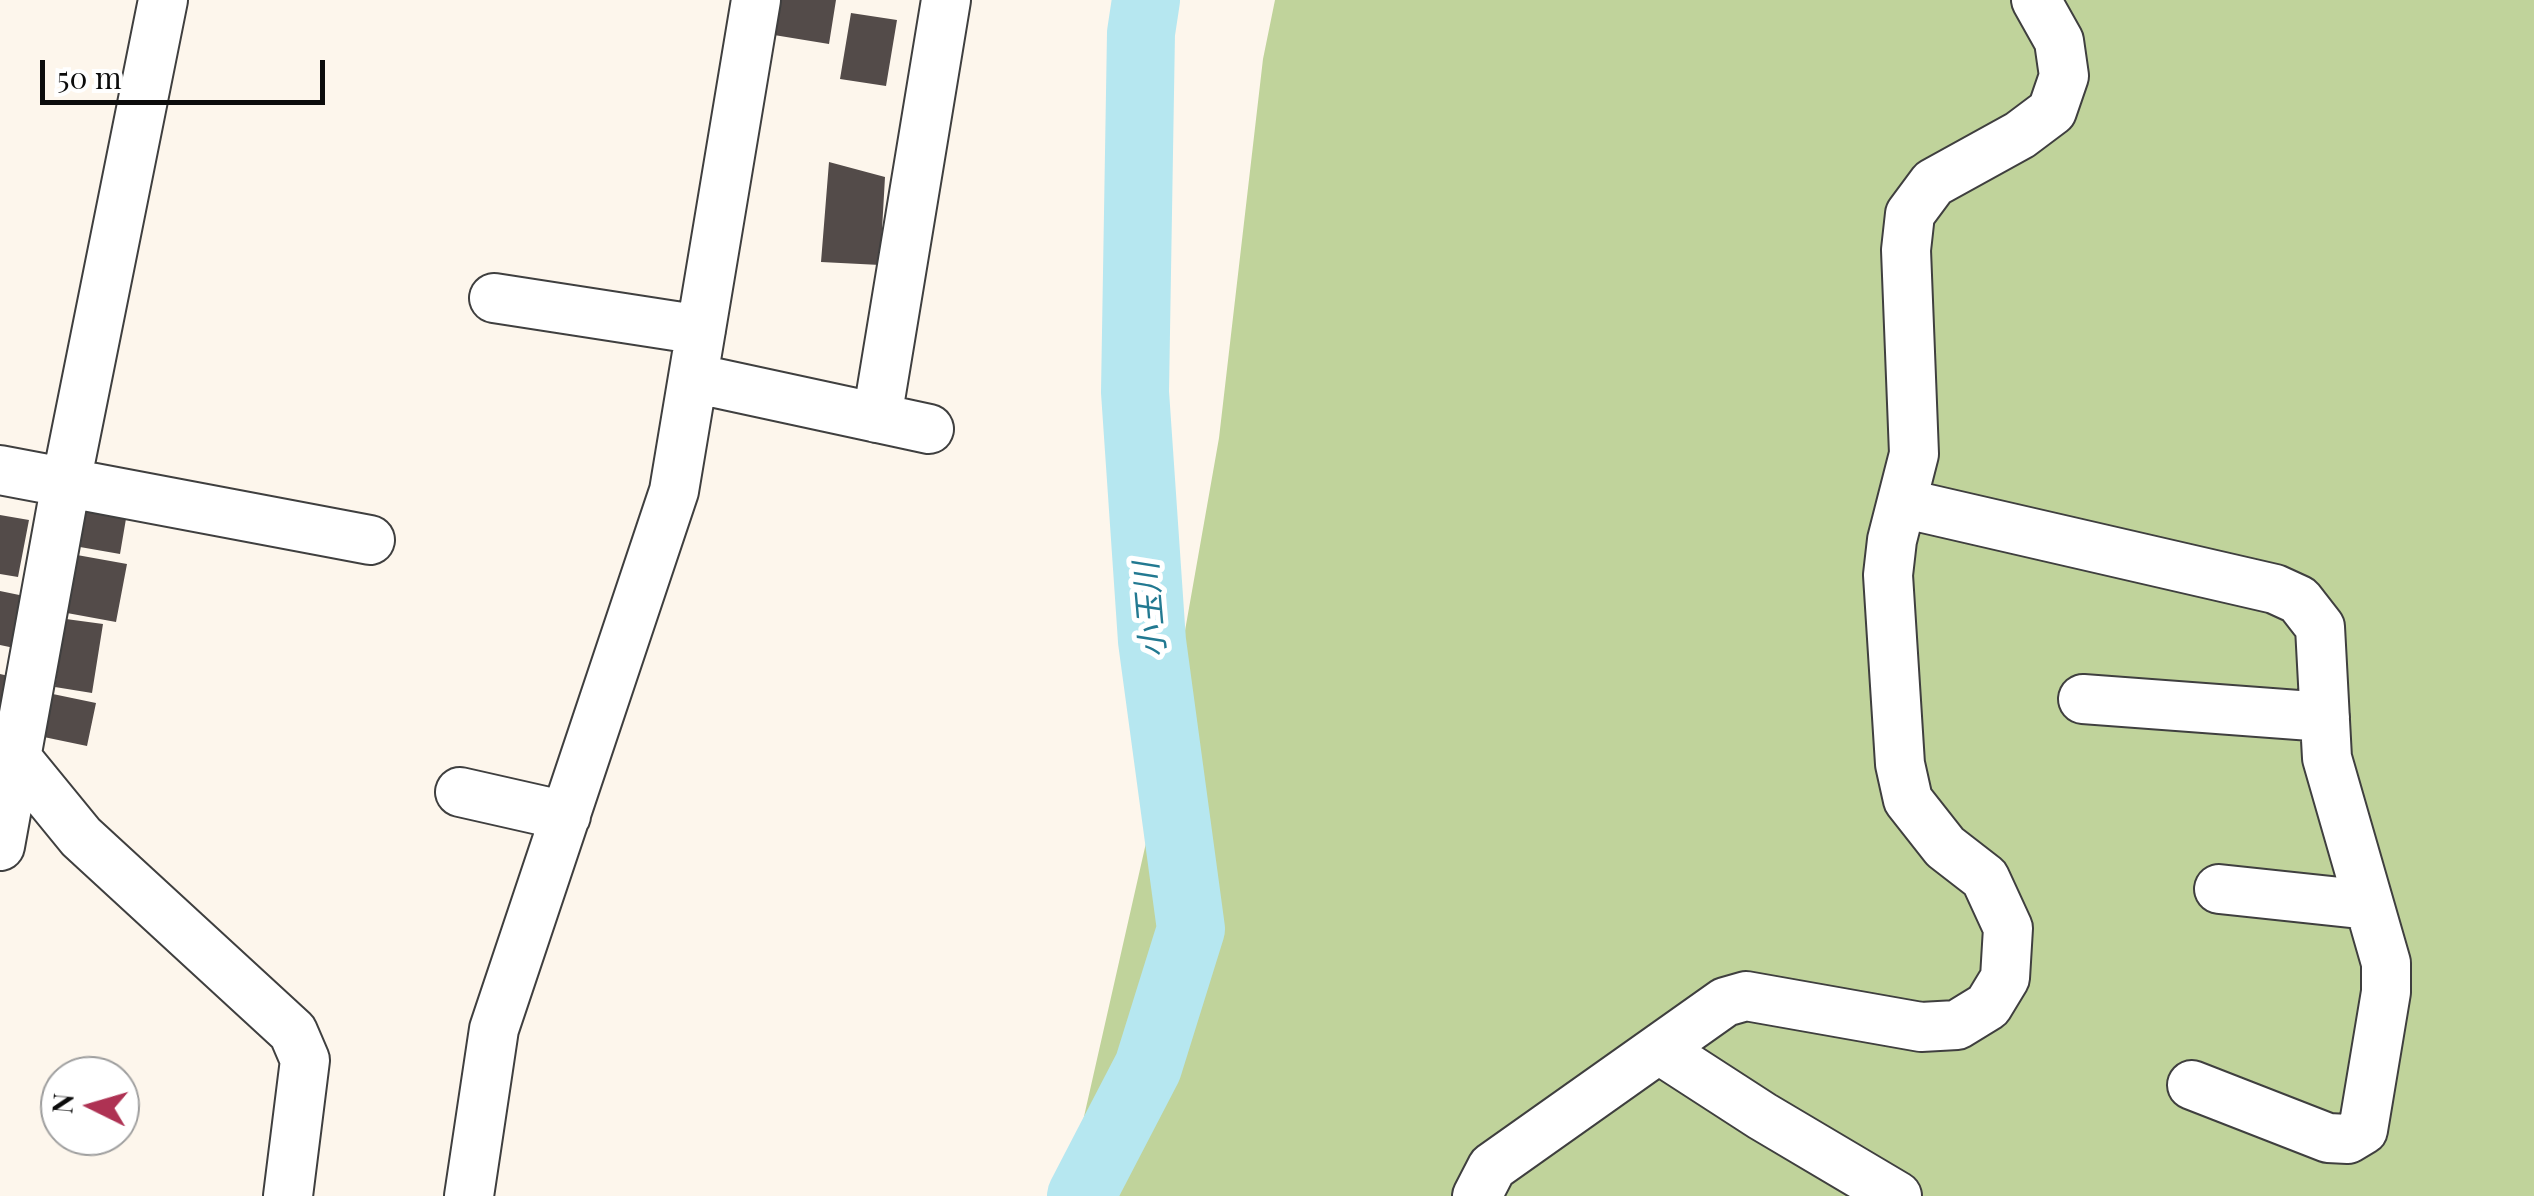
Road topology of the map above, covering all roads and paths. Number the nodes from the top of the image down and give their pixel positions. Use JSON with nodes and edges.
{"nodes":[{"id":1,"x":163,"y":0,"type":"edge"},
{"id":2,"x":756,"y":0,"type":"edge"},
{"id":3,"x":946,"y":0,"type":"edge"},
{"id":4,"x":2036,"y":0,"type":"edge"},
{"id":5,"x":494,"y":298,"type":"dead end"},
{"id":6,"x":701,"y":330,"type":"junction"},
{"id":7,"x":692,"y":378,"type":"junction"},
{"id":8,"x":877,"y":418,"type":"junction"},
{"id":9,"x":929,"y":429,"type":"dead end"},
{"id":10,"x":0,"y":470,"type":"edge"},
{"id":11,"x":66,"y":483,"type":"junction"},
{"id":12,"x":1902,"y":503,"type":"junction"},
{"id":13,"x":370,"y":540,"type":"dead end"},
{"id":14,"x":2083,"y":699,"type":"dead end"},
{"id":15,"x":2325,"y":717,"type":"junction"},
{"id":16,"x":18,"y":760,"type":"junction"},
{"id":17,"x":460,"y":792,"type":"dead end"},
{"id":18,"x":566,"y":816,"type":"junction"},
{"id":19,"x":0,"y":846,"type":"edge"},
{"id":20,"x":2220,"y":889,"type":"dead end"},
{"id":21,"x":2369,"y":905,"type":"junction"},
{"id":22,"x":1660,"y":1050,"type":"junction"},
{"id":23,"x":2192,"y":1084,"type":"dead end"},
{"id":24,"x":288,"y":1196,"type":"edge"},
{"id":25,"x":469,"y":1196,"type":"edge"},
{"id":26,"x":1477,"y":1196,"type":"edge"},
{"id":27,"x":1897,"y":1196,"type":"edge"}],
"edges":[{"from":1,"to":11,"type":"street"},
{"from":2,"to":6,"type":"street"},
{"from":3,"to":8,"type":"street"},
{"from":4,"to":12,"type":"street"},
{"from":5,"to":6,"type":"street"},
{"from":6,"to":7,"type":"street"},
{"from":7,"to":8,"type":"street"},
{"from":7,"to":18,"type":"street"},
{"from":8,"to":9,"type":"street"},
{"from":10,"to":11,"type":"street"},
{"from":11,"to":13,"type":"street"},
{"from":11,"to":16,"type":"street"},
{"from":12,"to":15,"type":"street"},
{"from":12,"to":22,"type":"street"},
{"from":14,"to":15,"type":"street"},
{"from":15,"to":21,"type":"street"},
{"from":16,"to":19,"type":"street"},
{"from":16,"to":24,"type":"street"},
{"from":17,"to":18,"type":"street"},
{"from":18,"to":25,"type":"street"},
{"from":20,"to":21,"type":"street"},
{"from":21,"to":23,"type":"street"},
{"from":22,"to":26,"type":"street"},
{"from":22,"to":27,"type":"street"}]}
